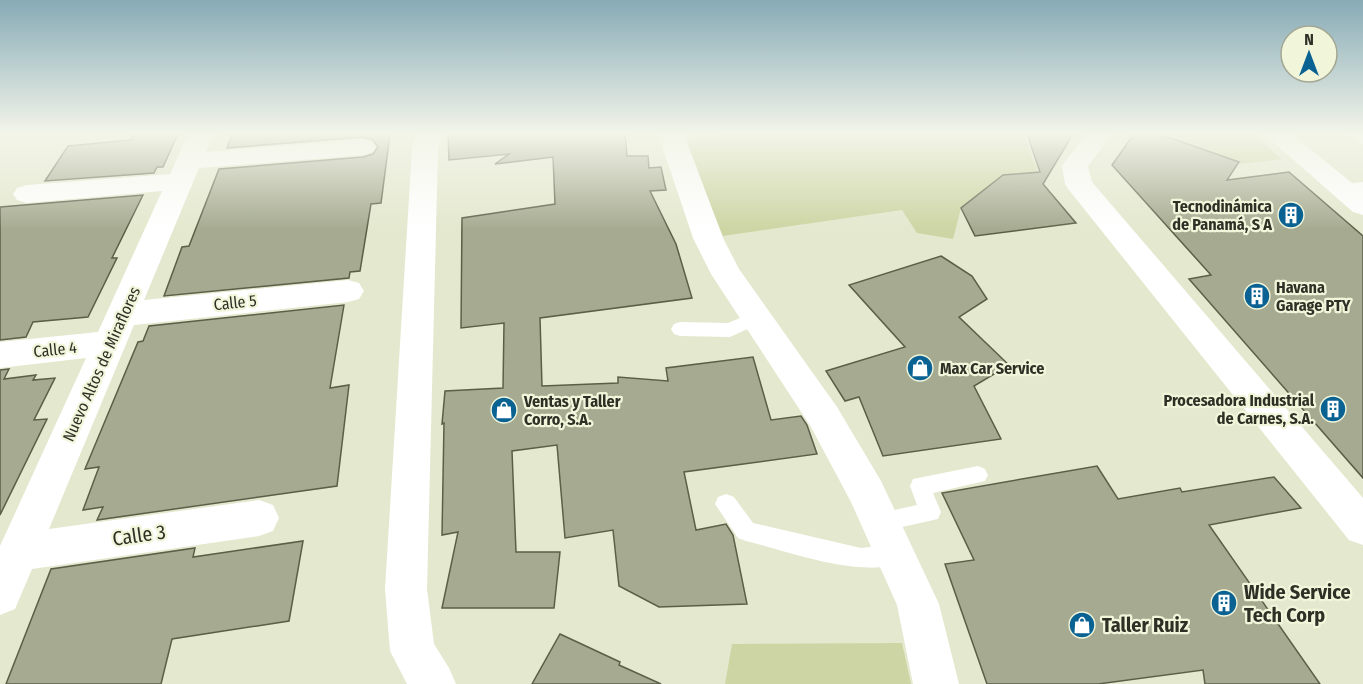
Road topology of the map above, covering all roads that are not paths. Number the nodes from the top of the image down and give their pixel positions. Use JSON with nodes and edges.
{"nodes":[{"id":1,"x":159,"y":166,"type":"edge"},
{"id":2,"x":188,"y":166,"type":"edge"},
{"id":3,"x":424,"y":166,"type":"edge"},
{"id":4,"x":682,"y":166,"type":"edge"},
{"id":5,"x":1075,"y":166,"type":"edge"},
{"id":6,"x":1319,"y":166,"type":"edge"},
{"id":7,"x":27,"y":194,"type":"dead end"},
{"id":8,"x":1356,"y":194,"type":"edge"},
{"id":9,"x":348,"y":291,"type":"dead end"},
{"id":10,"x":757,"y":318,"type":"junction"},
{"id":11,"x":116,"y":329,"type":"junction"},
{"id":12,"x":680,"y":329,"type":"dead end"},
{"id":13,"x":0,"y":356,"type":"edge"},
{"id":14,"x":978,"y":475,"type":"dead end"},
{"id":15,"x":726,"y":504,"type":"dead end"},
{"id":16,"x":259,"y":518,"type":"dead end"},
{"id":17,"x":880,"y":522,"type":"junction"},
{"id":18,"x":1363,"y":527,"type":"edge"},
{"id":19,"x":19,"y":552,"type":"junction"},
{"id":20,"x":896,"y":555,"type":"junction"},
{"id":21,"x":0,"y":594,"type":"edge"},
{"id":22,"x":433,"y":684,"type":"edge"},
{"id":23,"x":936,"y":684,"type":"edge"}],
"edges":[{"from":1,"to":7,"type":"street"},
{"from":2,"to":11,"type":"street","name":"Nuevo Altos de Miraflores"},
{"from":3,"to":22,"type":"street"},
{"from":4,"to":10,"type":"street"},
{"from":5,"to":18,"type":"street"},
{"from":6,"to":8,"type":"street"},
{"from":9,"to":11,"type":"street","name":"Calle 5"},
{"from":10,"to":12,"type":"lane"},
{"from":10,"to":17,"type":"street"},
{"from":11,"to":13,"type":"street","name":"Calle 4"},
{"from":11,"to":19,"type":"street","name":"Nuevo Altos de Miraflores"},
{"from":14,"to":17,"type":"lane"},
{"from":15,"to":20,"type":"lane"},
{"from":16,"to":19,"type":"street","name":"Calle 3"},
{"from":17,"to":20,"type":"street"},
{"from":19,"to":21,"type":"street","name":"Nuevo Altos de Miraflores"},
{"from":20,"to":23,"type":"street"}]}
